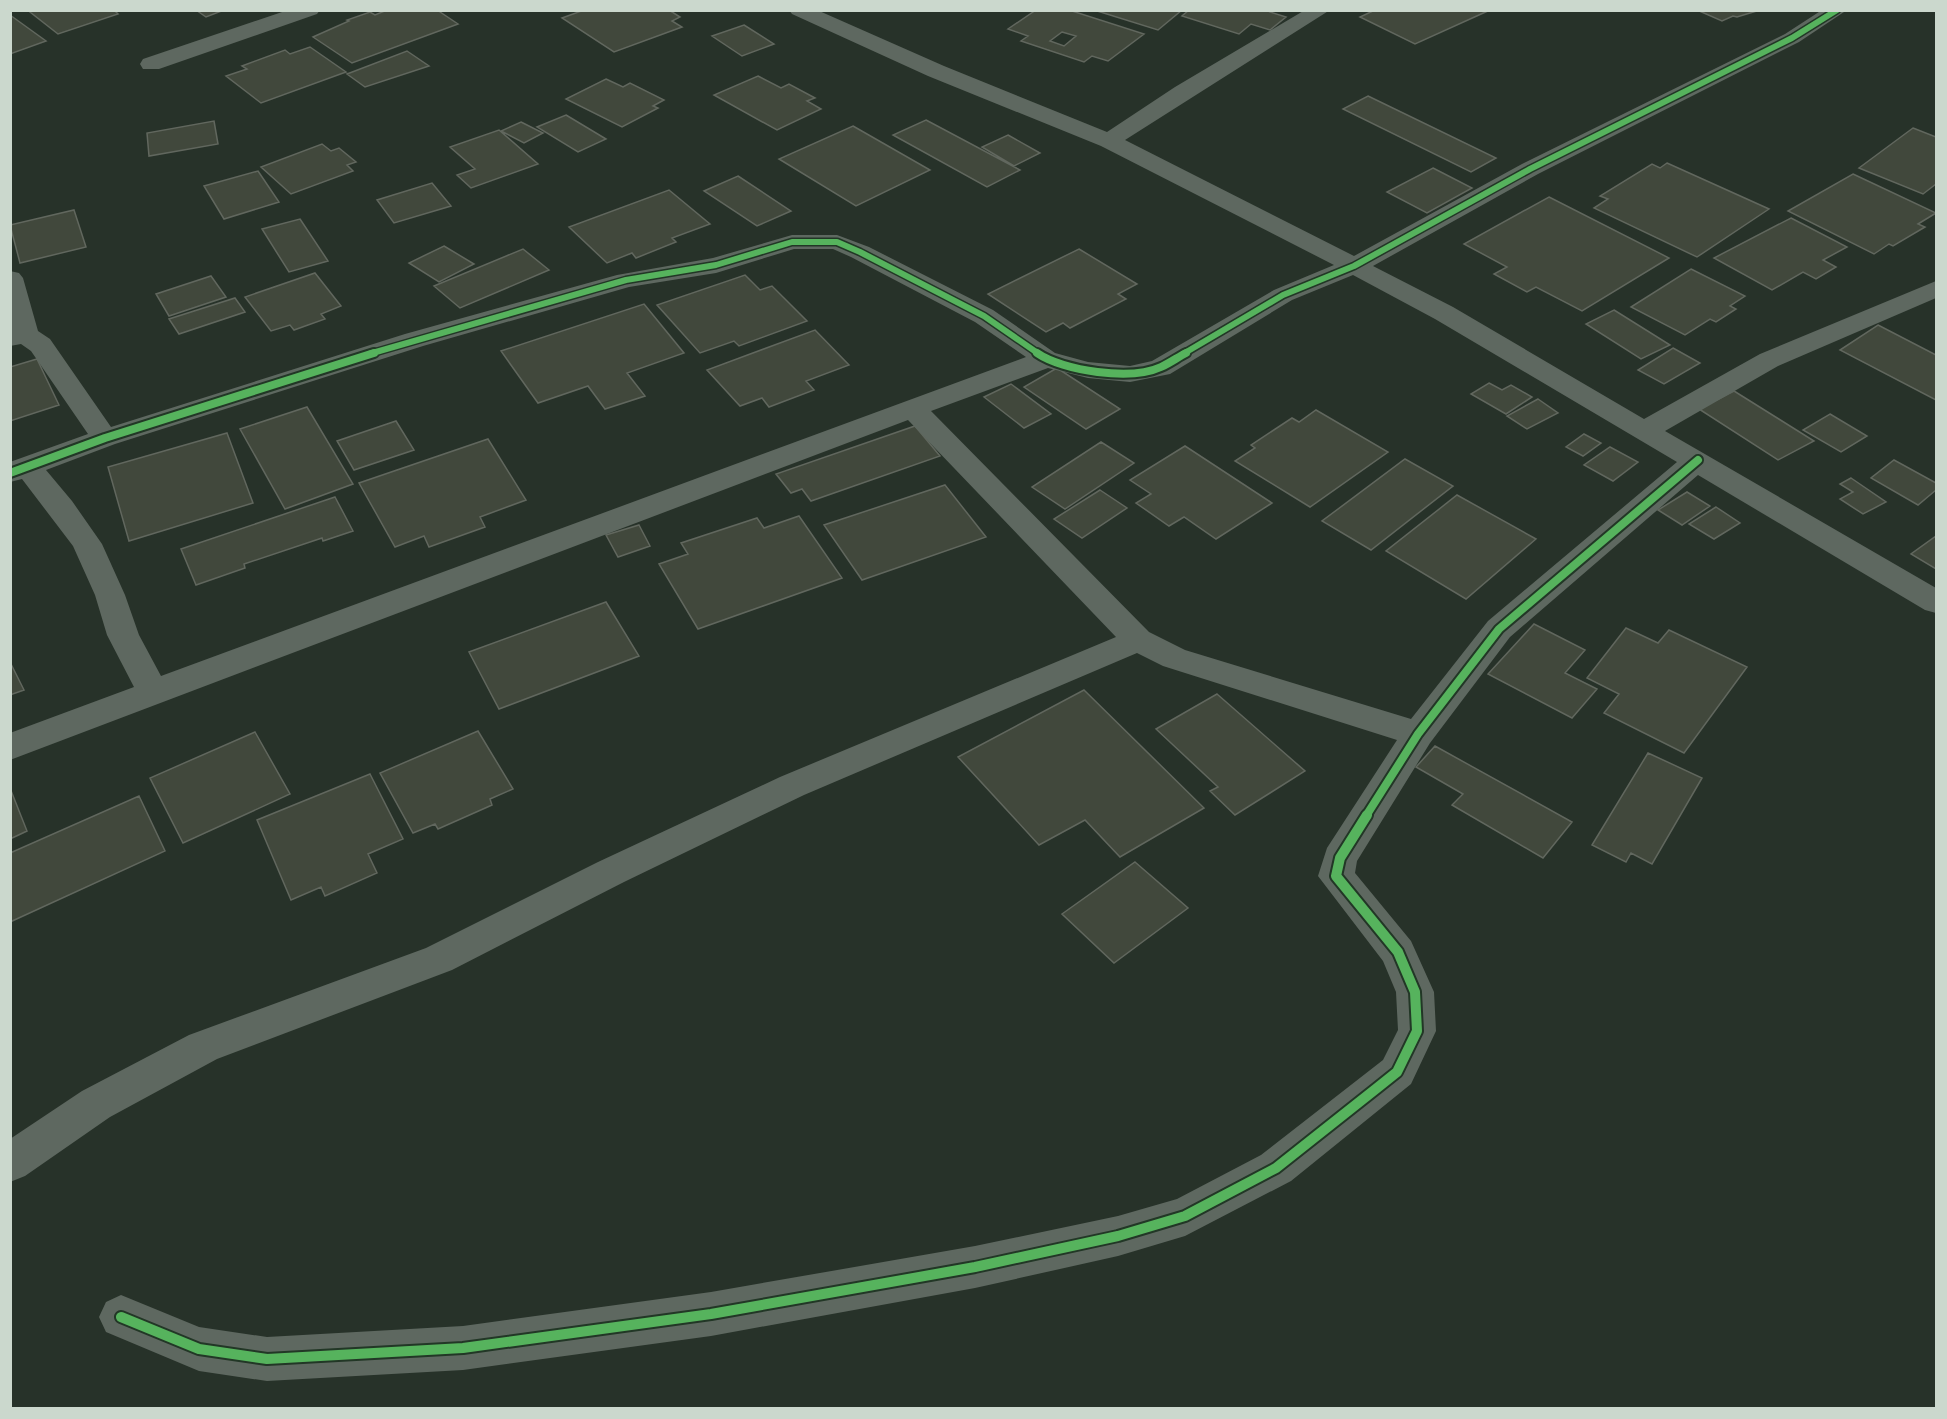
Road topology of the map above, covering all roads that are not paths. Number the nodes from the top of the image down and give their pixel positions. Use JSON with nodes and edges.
{"nodes":[{"id":1,"x":310,"y":10,"type":"edge"},
{"id":2,"x":799,"y":10,"type":"edge"},
{"id":3,"x":1320,"y":10,"type":"edge"},
{"id":4,"x":1837,"y":10,"type":"edge"},
{"id":5,"x":151,"y":64,"type":"dead end"},
{"id":6,"x":1109,"y":141,"type":"junction"},
{"id":7,"x":1354,"y":266,"type":"junction"},
{"id":8,"x":10,"y":278,"type":"edge"},
{"id":9,"x":1936,"y":289,"type":"edge"},
{"id":10,"x":18,"y":336,"type":"edge"},
{"id":11,"x":1046,"y":359,"type":"junction"},
{"id":12,"x":914,"y":409,"type":"junction"},
{"id":13,"x":1645,"y":430,"type":"junction"},
{"id":14,"x":105,"y":438,"type":"junction"},
{"id":15,"x":1698,"y":460,"type":"junction"},
{"id":16,"x":19,"y":469,"type":"edge"},
{"id":17,"x":1936,"y":602,"type":"edge"},
{"id":18,"x":1138,"y":640,"type":"junction"},
{"id":19,"x":153,"y":693,"type":"junction"},
{"id":20,"x":1418,"y":734,"type":"junction"},
{"id":21,"x":10,"y":747,"type":"edge"},
{"id":22,"x":10,"y":1163,"type":"edge"},
{"id":23,"x":121,"y":1317,"type":"dead end"}],
"edges":[{"from":1,"to":5,"type":"street"},
{"from":2,"to":6,"type":"street"},
{"from":3,"to":6,"type":"street"},
{"from":4,"to":7,"type":"street"},
{"from":6,"to":7,"type":"street"},
{"from":7,"to":11,"type":"street"},
{"from":7,"to":13,"type":"street"},
{"from":8,"to":10,"type":"street"},
{"from":9,"to":13,"type":"street"},
{"from":10,"to":14,"type":"street"},
{"from":11,"to":12,"type":"street"},
{"from":11,"to":14,"type":"street"},
{"from":12,"to":18,"type":"street"},
{"from":12,"to":19,"type":"street"},
{"from":13,"to":15,"type":"street"},
{"from":14,"to":16,"type":"street"},
{"from":15,"to":17,"type":"street"},
{"from":15,"to":20,"type":"street"},
{"from":16,"to":19,"type":"street"},
{"from":18,"to":20,"type":"street"},
{"from":18,"to":22,"type":"street"},
{"from":19,"to":21,"type":"street"},
{"from":20,"to":23,"type":"street"}]}
